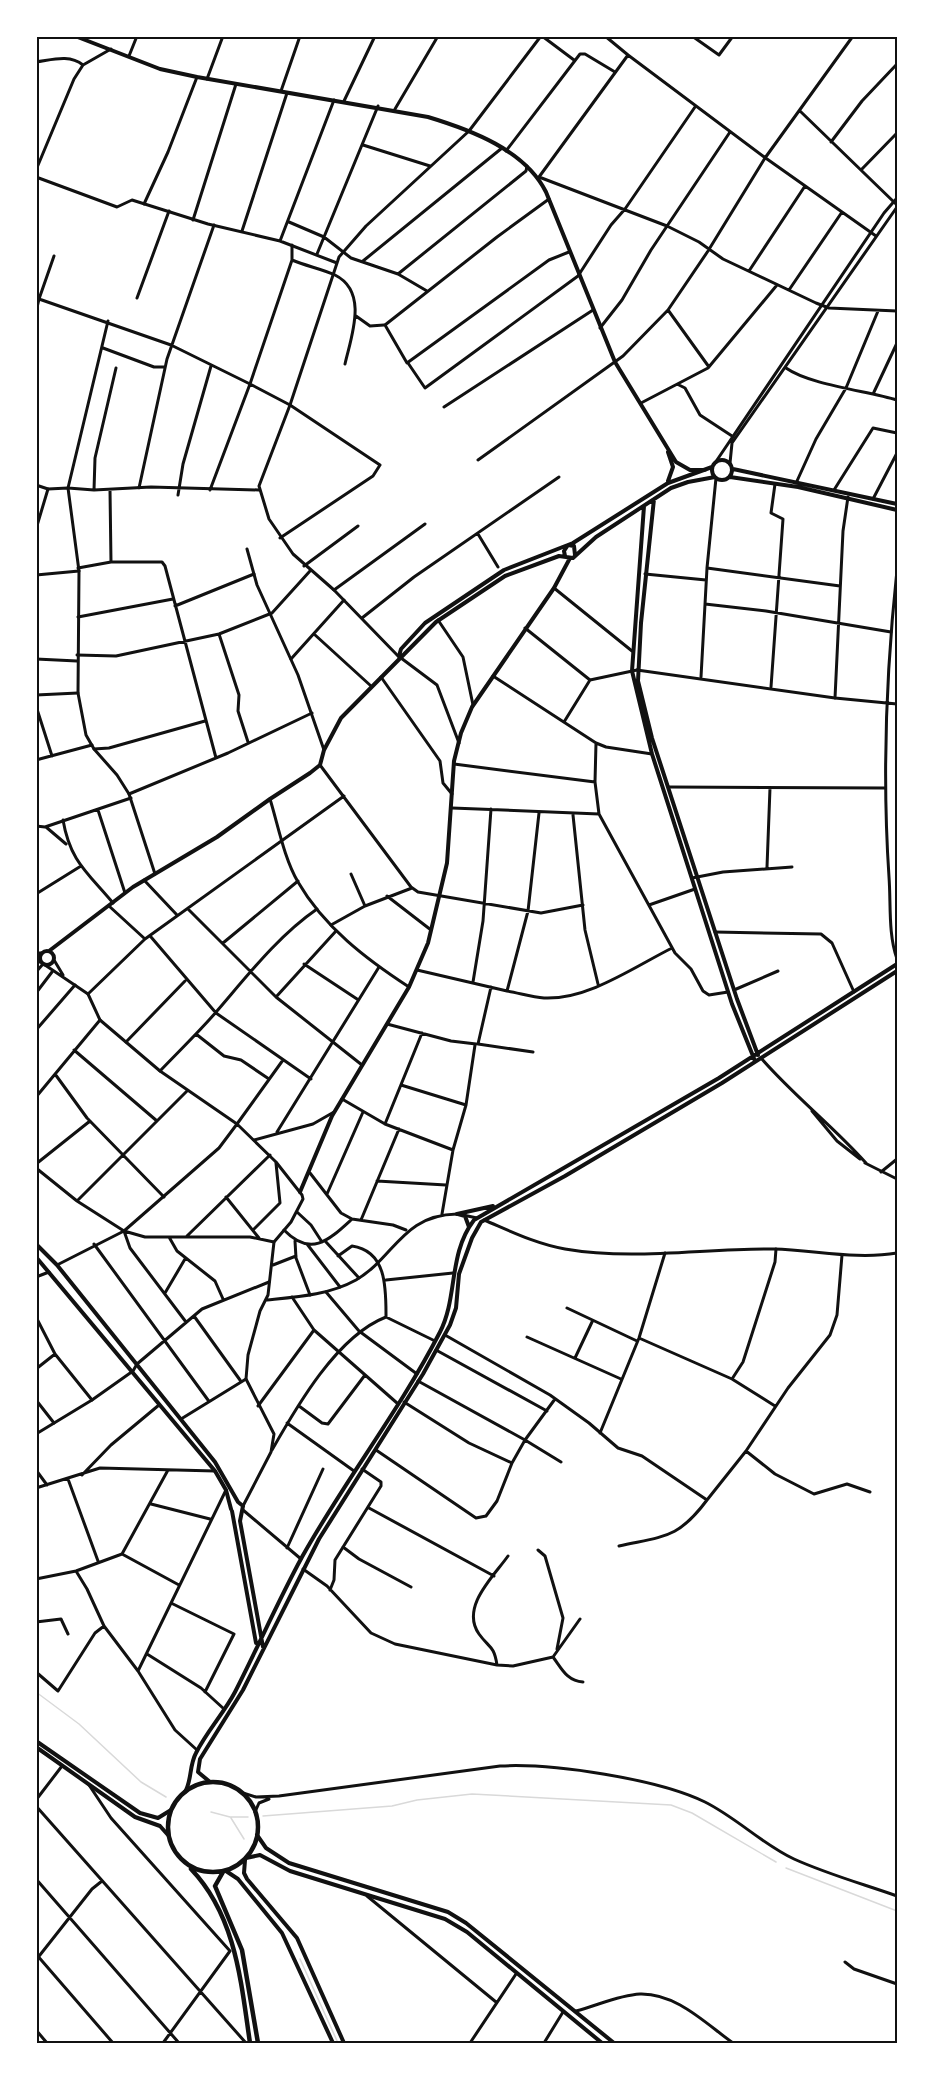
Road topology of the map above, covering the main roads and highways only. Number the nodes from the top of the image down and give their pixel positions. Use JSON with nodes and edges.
{"nodes":[{"id":1,"x":75,"y":36,"type":"edge"},
{"id":2,"x":666,"y":445,"type":"junction"},
{"id":3,"x":712,"y":467,"type":"junction"},
{"id":4,"x":733,"y":469,"type":"junction"},
{"id":5,"x":705,"y":470,"type":"junction"},
{"id":6,"x":730,"y":477,"type":"junction"},
{"id":7,"x":715,"y":478,"type":"junction"},
{"id":8,"x":775,"y":481,"type":"junction"},
{"id":9,"x":667,"y":484,"type":"junction"},
{"id":10,"x":654,"y":499,"type":"junction"},
{"id":11,"x":897,"y":504,"type":"edge"},
{"id":12,"x":644,"y":506,"type":"junction"},
{"id":13,"x":897,"y":510,"type":"edge"},
{"id":14,"x":568,"y":545,"type":"junction"},
{"id":15,"x":570,"y":558,"type":"junction"},
{"id":16,"x":399,"y":657,"type":"junction"},
{"id":17,"x":709,"y":932,"type":"junction"},
{"id":18,"x":715,"y":932,"type":"junction"},
{"id":19,"x":56,"y":948,"type":"junction"},
{"id":20,"x":49,"y":951,"type":"junction"},
{"id":21,"x":54,"y":958,"type":"junction"},
{"id":22,"x":41,"y":963,"type":"edge"},
{"id":23,"x":897,"y":964,"type":"edge"},
{"id":24,"x":897,"y":971,"type":"edge"},
{"id":25,"x":878,"y":976,"type":"junction"},
{"id":26,"x":881,"y":982,"type":"junction"},
{"id":27,"x":734,"y":990,"type":"junction"},
{"id":28,"x":728,"y":992,"type":"junction"},
{"id":29,"x":854,"y":992,"type":"junction"},
{"id":30,"x":857,"y":997,"type":"junction"},
{"id":31,"x":818,"y":1014,"type":"junction"},
{"id":32,"x":822,"y":1019,"type":"junction"},
{"id":33,"x":759,"y":1056,"type":"junction"},
{"id":34,"x":754,"y":1059,"type":"junction"},
{"id":35,"x":719,"y":1078,"type":"junction"},
{"id":36,"x":722,"y":1083,"type":"junction"},
{"id":37,"x":697,"y":1089,"type":"junction"},
{"id":38,"x":699,"y":1095,"type":"junction"},
{"id":39,"x":679,"y":1100,"type":"junction"},
{"id":40,"x":682,"y":1106,"type":"junction"},
{"id":41,"x":661,"y":1112,"type":"junction"},
{"id":42,"x":663,"y":1117,"type":"junction"},
{"id":43,"x":602,"y":1147,"type":"junction"},
{"id":44,"x":605,"y":1152,"type":"junction"},
{"id":45,"x":557,"y":1173,"type":"junction"},
{"id":46,"x":560,"y":1179,"type":"junction"},
{"id":47,"x":300,"y":1192,"type":"road end"},
{"id":48,"x":500,"y":1204,"type":"junction"},
{"id":49,"x":469,"y":1228,"type":"junction"},
{"id":50,"x":36,"y":1244,"type":"edge"},
{"id":51,"x":36,"y":1257,"type":"edge"},
{"id":52,"x":57,"y":1265,"type":"junction"},
{"id":53,"x":49,"y":1272,"type":"junction"},
{"id":54,"x":241,"y":1506,"type":"junction"},
{"id":55,"x":232,"y":1510,"type":"junction"},
{"id":56,"x":258,"y":1612,"type":"junction"},
{"id":57,"x":271,"y":1617,"type":"junction"},
{"id":58,"x":261,"y":1636,"type":"junction"},
{"id":59,"x":256,"y":1644,"type":"junction"},
{"id":60,"x":264,"y":1647,"type":"junction"},
{"id":61,"x":36,"y":1741,"type":"edge"},
{"id":62,"x":36,"y":1747,"type":"edge"},
{"id":63,"x":210,"y":1782,"type":"junction"},
{"id":64,"x":185,"y":1792,"type":"junction"},
{"id":65,"x":171,"y":1810,"type":"junction"},
{"id":66,"x":168,"y":1835,"type":"junction"},
{"id":67,"x":257,"y":1835,"type":"junction"},
{"id":68,"x":246,"y":1859,"type":"junction"},
{"id":69,"x":187,"y":1865,"type":"junction"},
{"id":70,"x":225,"y":1871,"type":"junction"},
{"id":71,"x":568,"y":2006,"type":"junction"},
{"id":72,"x":563,"y":2012,"type":"junction"},
{"id":73,"x":248,"y":2043,"type":"edge"},
{"id":74,"x":258,"y":2043,"type":"edge"},
{"id":75,"x":333,"y":2043,"type":"edge"},
{"id":76,"x":344,"y":2043,"type":"edge"},
{"id":77,"x":602,"y":2043,"type":"edge"},
{"id":78,"x":614,"y":2043,"type":"edge"}],
"edges":[{"from":1,"to":2,"type":"main road"},
{"from":2,"to":5,"type":"main road"},
{"from":2,"to":9,"type":"main road"},
{"from":3,"to":4,"type":"main road"},
{"from":3,"to":5,"type":"main road"},
{"from":3,"to":7,"type":"main road"},
{"from":4,"to":6,"type":"main road"},
{"from":4,"to":8,"type":"main road"},
{"from":5,"to":9,"type":"main road"},
{"from":6,"to":7,"type":"main road"},
{"from":6,"to":8,"type":"main road"},
{"from":7,"to":10,"type":"main road"},
{"from":8,"to":11,"type":"main road"},
{"from":8,"to":13,"type":"main road"},
{"from":9,"to":14,"type":"main road"},
{"from":10,"to":12,"type":"main road"},
{"from":10,"to":18,"type":"main road"},
{"from":12,"to":15,"type":"main road"},
{"from":12,"to":17,"type":"main road"},
{"from":14,"to":15,"type":"main road"},
{"from":14,"to":15,"type":"main road"},
{"from":14,"to":16,"type":"main road"},
{"from":15,"to":16,"type":"main road"},
{"from":15,"to":47,"type":"main road"},
{"from":16,"to":19,"type":"main road"},
{"from":17,"to":18,"type":"main road"},
{"from":17,"to":28,"type":"main road"},
{"from":18,"to":27,"type":"main road"},
{"from":19,"to":20,"type":"main road"},
{"from":19,"to":21,"type":"main road"},
{"from":20,"to":21,"type":"main road"},
{"from":20,"to":22,"type":"main road"},
{"from":21,"to":22,"type":"main road"},
{"from":23,"to":25,"type":"main road"},
{"from":24,"to":26,"type":"main road"},
{"from":25,"to":26,"type":"main road"},
{"from":25,"to":29,"type":"main road"},
{"from":26,"to":30,"type":"main road"},
{"from":27,"to":28,"type":"main road"},
{"from":27,"to":33,"type":"main road"},
{"from":28,"to":34,"type":"main road"},
{"from":29,"to":30,"type":"main road"},
{"from":29,"to":31,"type":"main road"},
{"from":30,"to":32,"type":"main road"},
{"from":31,"to":32,"type":"main road"},
{"from":31,"to":33,"type":"main road"},
{"from":32,"to":33,"type":"main road"},
{"from":33,"to":34,"type":"main road"},
{"from":34,"to":35,"type":"main road"},
{"from":34,"to":36,"type":"main road"},
{"from":35,"to":36,"type":"main road"},
{"from":35,"to":37,"type":"main road"},
{"from":36,"to":38,"type":"main road"},
{"from":37,"to":38,"type":"main road"},
{"from":37,"to":39,"type":"main road"},
{"from":38,"to":40,"type":"main road"},
{"from":39,"to":40,"type":"main road"},
{"from":39,"to":41,"type":"main road"},
{"from":40,"to":42,"type":"main road"},
{"from":41,"to":42,"type":"main road"},
{"from":41,"to":43,"type":"main road"},
{"from":42,"to":44,"type":"main road"},
{"from":43,"to":44,"type":"main road"},
{"from":43,"to":45,"type":"main road"},
{"from":44,"to":46,"type":"main road"},
{"from":45,"to":46,"type":"main road"},
{"from":45,"to":48,"type":"main road"},
{"from":46,"to":60,"type":"main road"},
{"from":48,"to":49,"type":"main road"},
{"from":48,"to":49,"type":"main road"},
{"from":49,"to":57,"type":"main road"},
{"from":50,"to":52,"type":"main road"},
{"from":51,"to":53,"type":"main road"},
{"from":52,"to":53,"type":"main road"},
{"from":52,"to":53,"type":"main road"},
{"from":52,"to":54,"type":"main road"},
{"from":53,"to":55,"type":"main road"},
{"from":54,"to":55,"type":"main road"},
{"from":54,"to":55,"type":"main road"},
{"from":54,"to":56,"type":"main road"},
{"from":55,"to":59,"type":"main road"},
{"from":56,"to":57,"type":"main road"},
{"from":56,"to":58,"type":"main road"},
{"from":57,"to":58,"type":"main road"},
{"from":58,"to":59,"type":"main road"},
{"from":58,"to":60,"type":"main road"},
{"from":59,"to":60,"type":"main road"},
{"from":59,"to":64,"type":"main road"},
{"from":60,"to":63,"type":"main road"},
{"from":61,"to":65,"type":"main road"},
{"from":62,"to":66,"type":"main road"},
{"from":63,"to":64,"type":"main road"},
{"from":63,"to":67,"type":"main road"},
{"from":64,"to":65,"type":"main road"},
{"from":65,"to":66,"type":"main road"},
{"from":66,"to":69,"type":"main road"},
{"from":67,"to":68,"type":"main road"},
{"from":67,"to":71,"type":"main road"},
{"from":68,"to":70,"type":"main road"},
{"from":68,"to":72,"type":"main road"},
{"from":68,"to":76,"type":"main road"},
{"from":69,"to":70,"type":"main road"},
{"from":69,"to":73,"type":"main road"},
{"from":70,"to":74,"type":"main road"},
{"from":70,"to":75,"type":"main road"},
{"from":71,"to":72,"type":"main road"},
{"from":71,"to":78,"type":"main road"},
{"from":72,"to":77,"type":"main road"}]}
